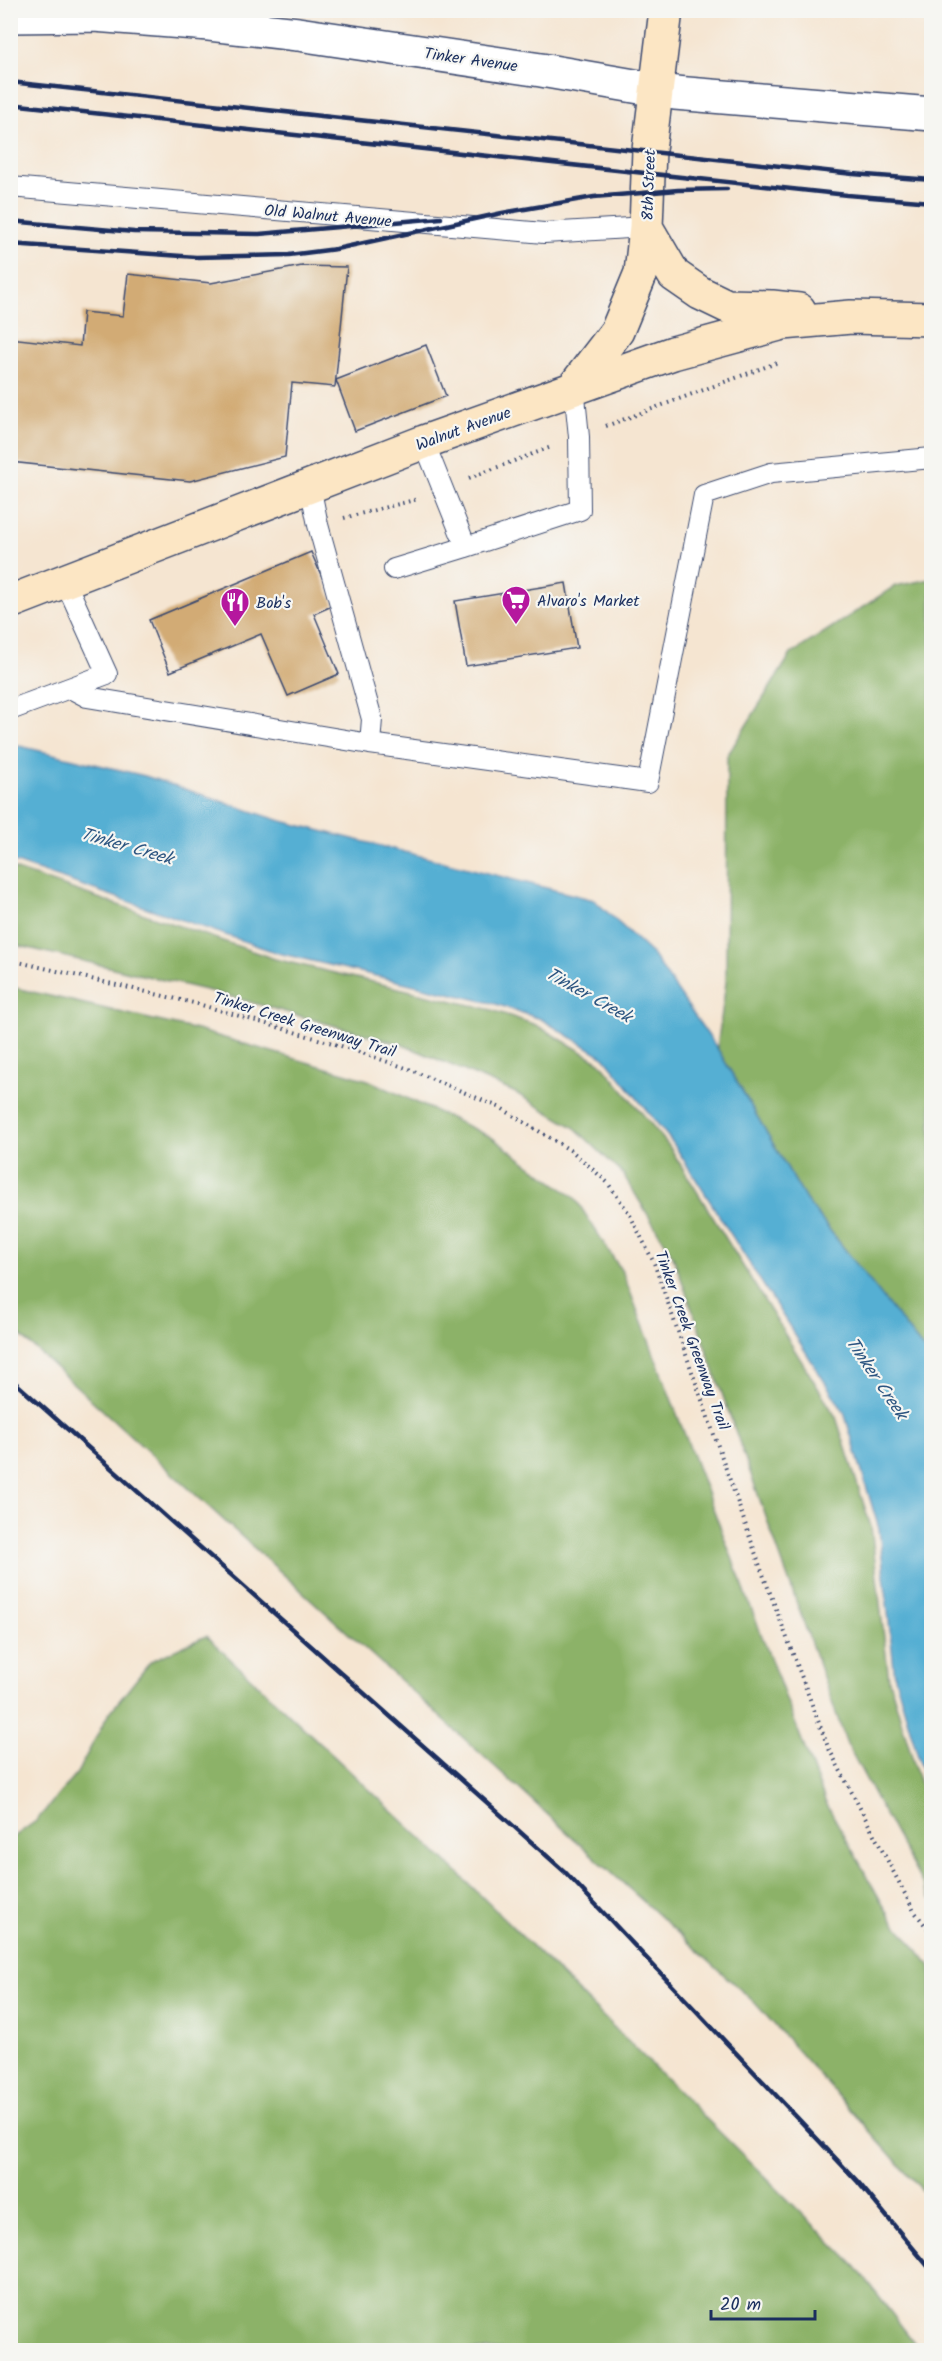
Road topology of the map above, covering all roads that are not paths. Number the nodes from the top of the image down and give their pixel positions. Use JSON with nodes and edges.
{"nodes":[{"id":1,"x":666,"y":10,"type":"edge"},
{"id":2,"x":10,"y":15,"type":"edge"},
{"id":3,"x":207,"y":17,"type":"edge"},
{"id":4,"x":656,"y":90,"type":"junction"},
{"id":5,"x":932,"y":114,"type":"edge"},
{"id":6,"x":10,"y":187,"type":"edge"},
{"id":7,"x":646,"y":227,"type":"junction"},
{"id":8,"x":851,"y":317,"type":"junction"},
{"id":9,"x":932,"y":319,"type":"edge"},
{"id":10,"x":574,"y":387,"type":"junction"},
{"id":11,"x":424,"y":442,"type":"junction"},
{"id":12,"x":932,"y":458,"type":"edge"},
{"id":13,"x":310,"y":486,"type":"junction"},
{"id":14,"x":466,"y":547,"type":"junction"},
{"id":15,"x":394,"y":569,"type":"dead end"},
{"id":16,"x":64,"y":580,"type":"junction"},
{"id":17,"x":10,"y":602,"type":"edge"},
{"id":18,"x":70,"y":688,"type":"junction"},
{"id":19,"x":10,"y":710,"type":"edge"},
{"id":20,"x":370,"y":744,"type":"junction"}],
"edges":[{"from":1,"to":4,"type":"street","name":"8th Street"},
{"from":2,"to":3,"type":"street","name":"Tinker Avenue"},
{"from":3,"to":4,"type":"street","name":"Tinker Avenue"},
{"from":4,"to":5,"type":"street","name":"Tinker Avenue"},
{"from":4,"to":7,"type":"street","name":"8th Street"},
{"from":6,"to":7,"type":"lane","name":"Old Walnut Avenue"},
{"from":7,"to":8,"type":"street","name":"8th Street"},
{"from":7,"to":10,"type":"street"},
{"from":8,"to":9,"type":"street","name":"Walnut Avenue"},
{"from":8,"to":10,"type":"street","name":"Walnut Avenue"},
{"from":10,"to":11,"type":"street","name":"Walnut Avenue"},
{"from":10,"to":14,"type":"lane"},
{"from":11,"to":13,"type":"street","name":"Walnut Avenue"},
{"from":11,"to":14,"type":"lane"},
{"from":12,"to":20,"type":"lane"},
{"from":13,"to":16,"type":"street","name":"Walnut Avenue"},
{"from":13,"to":20,"type":"lane"},
{"from":14,"to":15,"type":"lane"},
{"from":16,"to":17,"type":"street","name":"Walnut Avenue"},
{"from":16,"to":18,"type":"lane"},
{"from":18,"to":19,"type":"lane"},
{"from":18,"to":20,"type":"lane"}]}
